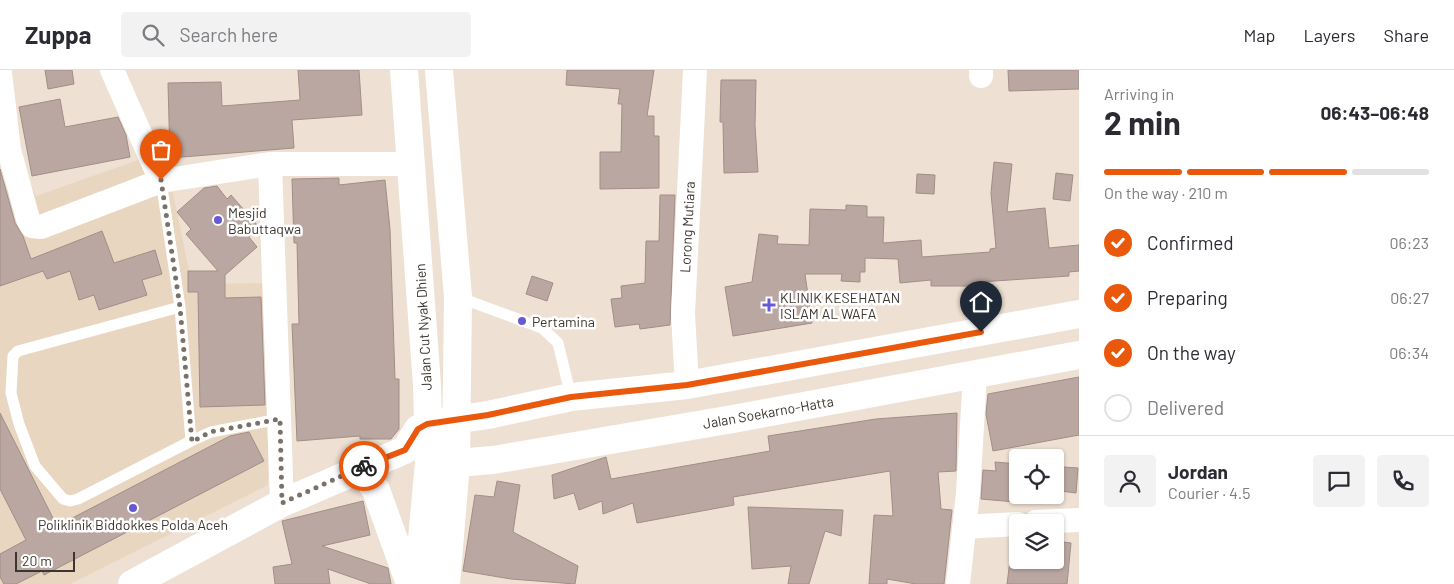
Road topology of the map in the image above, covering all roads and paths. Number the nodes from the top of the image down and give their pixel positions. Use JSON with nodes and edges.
{"nodes":[{"id":1,"x":112,"y":70,"type":"edge"},
{"id":2,"x":404,"y":70,"type":"edge"},
{"id":3,"x":439,"y":70,"type":"edge"},
{"id":4,"x":694,"y":70,"type":"edge"},
{"id":5,"x":0,"y":73,"type":"edge"},
{"id":6,"x":270,"y":164,"type":"junction"},
{"id":7,"x":412,"y":164,"type":"junction"},
{"id":8,"x":161,"y":180,"type":"junction"},
{"id":9,"x":458,"y":296,"type":"junction"},
{"id":10,"x":180,"y":307,"type":"junction"},
{"id":11,"x":1079,"y":314,"type":"edge"},
{"id":12,"x":1079,"y":355,"type":"edge"},
{"id":13,"x":975,"y":375,"type":"junction"},
{"id":14,"x":687,"y":385,"type":"junction"},
{"id":15,"x":571,"y":397,"type":"junction"},
{"id":16,"x":280,"y":419,"type":"junction"},
{"id":17,"x":456,"y":420,"type":"junction"},
{"id":18,"x":427,"y":424,"type":"junction"},
{"id":19,"x":192,"y":442,"type":"junction"},
{"id":20,"x":405,"y":450,"type":"junction"},
{"id":21,"x":442,"y":462,"type":"junction"},
{"id":22,"x":360,"y":468,"type":"junction"},
{"id":23,"x":282,"y":503,"type":"junction"},
{"id":24,"x":1079,"y":520,"type":"edge"},
{"id":25,"x":1064,"y":521,"type":"edge"},
{"id":26,"x":1009,"y":524,"type":"edge"},
{"id":27,"x":964,"y":527,"type":"junction"},
{"id":28,"x":132,"y":584,"type":"edge"},
{"id":29,"x":410,"y":584,"type":"edge"},
{"id":30,"x":418,"y":584,"type":"edge"},
{"id":31,"x":446,"y":584,"type":"edge"},
{"id":32,"x":958,"y":584,"type":"edge"}],
"edges":[{"from":1,"to":8,"type":"street"},
{"from":2,"to":7,"type":"main road","name":"Jalan Cut Nyak Dhien"},
{"from":3,"to":9,"type":"main road","name":"Jalan Cut Nyak Dhien"},
{"from":4,"to":14,"type":"street","name":"Lorong Mutiara"},
{"from":5,"to":8,"type":"street"},
{"from":6,"to":7,"type":"street"},
{"from":6,"to":8,"type":"street"},
{"from":6,"to":16,"type":"street"},
{"from":7,"to":18,"type":"main road","name":"Jalan Cut Nyak Dhien"},
{"from":8,"to":10,"type":"lane"},
{"from":9,"to":15,"type":"lane"},
{"from":9,"to":17,"type":"main road","name":"Jalan Cut Nyak Dhien"},
{"from":10,"to":19,"type":"lane"},
{"from":10,"to":19,"type":"lane"},
{"from":11,"to":14,"type":"main road"},
{"from":12,"to":13,"type":"main road","name":"Jalan Soekarno-Hatta"},
{"from":13,"to":21,"type":"main road","name":"Jalan Soekarno-Hatta"},
{"from":13,"to":27,"type":"street"},
{"from":14,"to":15,"type":"main road"},
{"from":15,"to":17,"type":"main road"},
{"from":16,"to":19,"type":"lane"},
{"from":16,"to":23,"type":"street"},
{"from":17,"to":18,"type":"main road"},
{"from":17,"to":21,"type":"main road","name":"Jalan Cut Nyak Dhien"},
{"from":18,"to":20,"type":"main road"},
{"from":18,"to":21,"type":"main road","name":"Jalan Cut Nyak Dhien"},
{"from":20,"to":21,"type":"main road"},
{"from":20,"to":22,"type":"main road"},
{"from":21,"to":30,"type":"main road","name":"Jalan Cut Nyak Dhien"},
{"from":21,"to":31,"type":"main road","name":"Jalan Cut Nyak Dhien"},
{"from":22,"to":23,"type":"main road"},
{"from":22,"to":29,"type":"main road"},
{"from":23,"to":28,"type":"main road"},
{"from":24,"to":25,"type":"street"},
{"from":26,"to":27,"type":"street"},
{"from":27,"to":32,"type":"street"}]}
